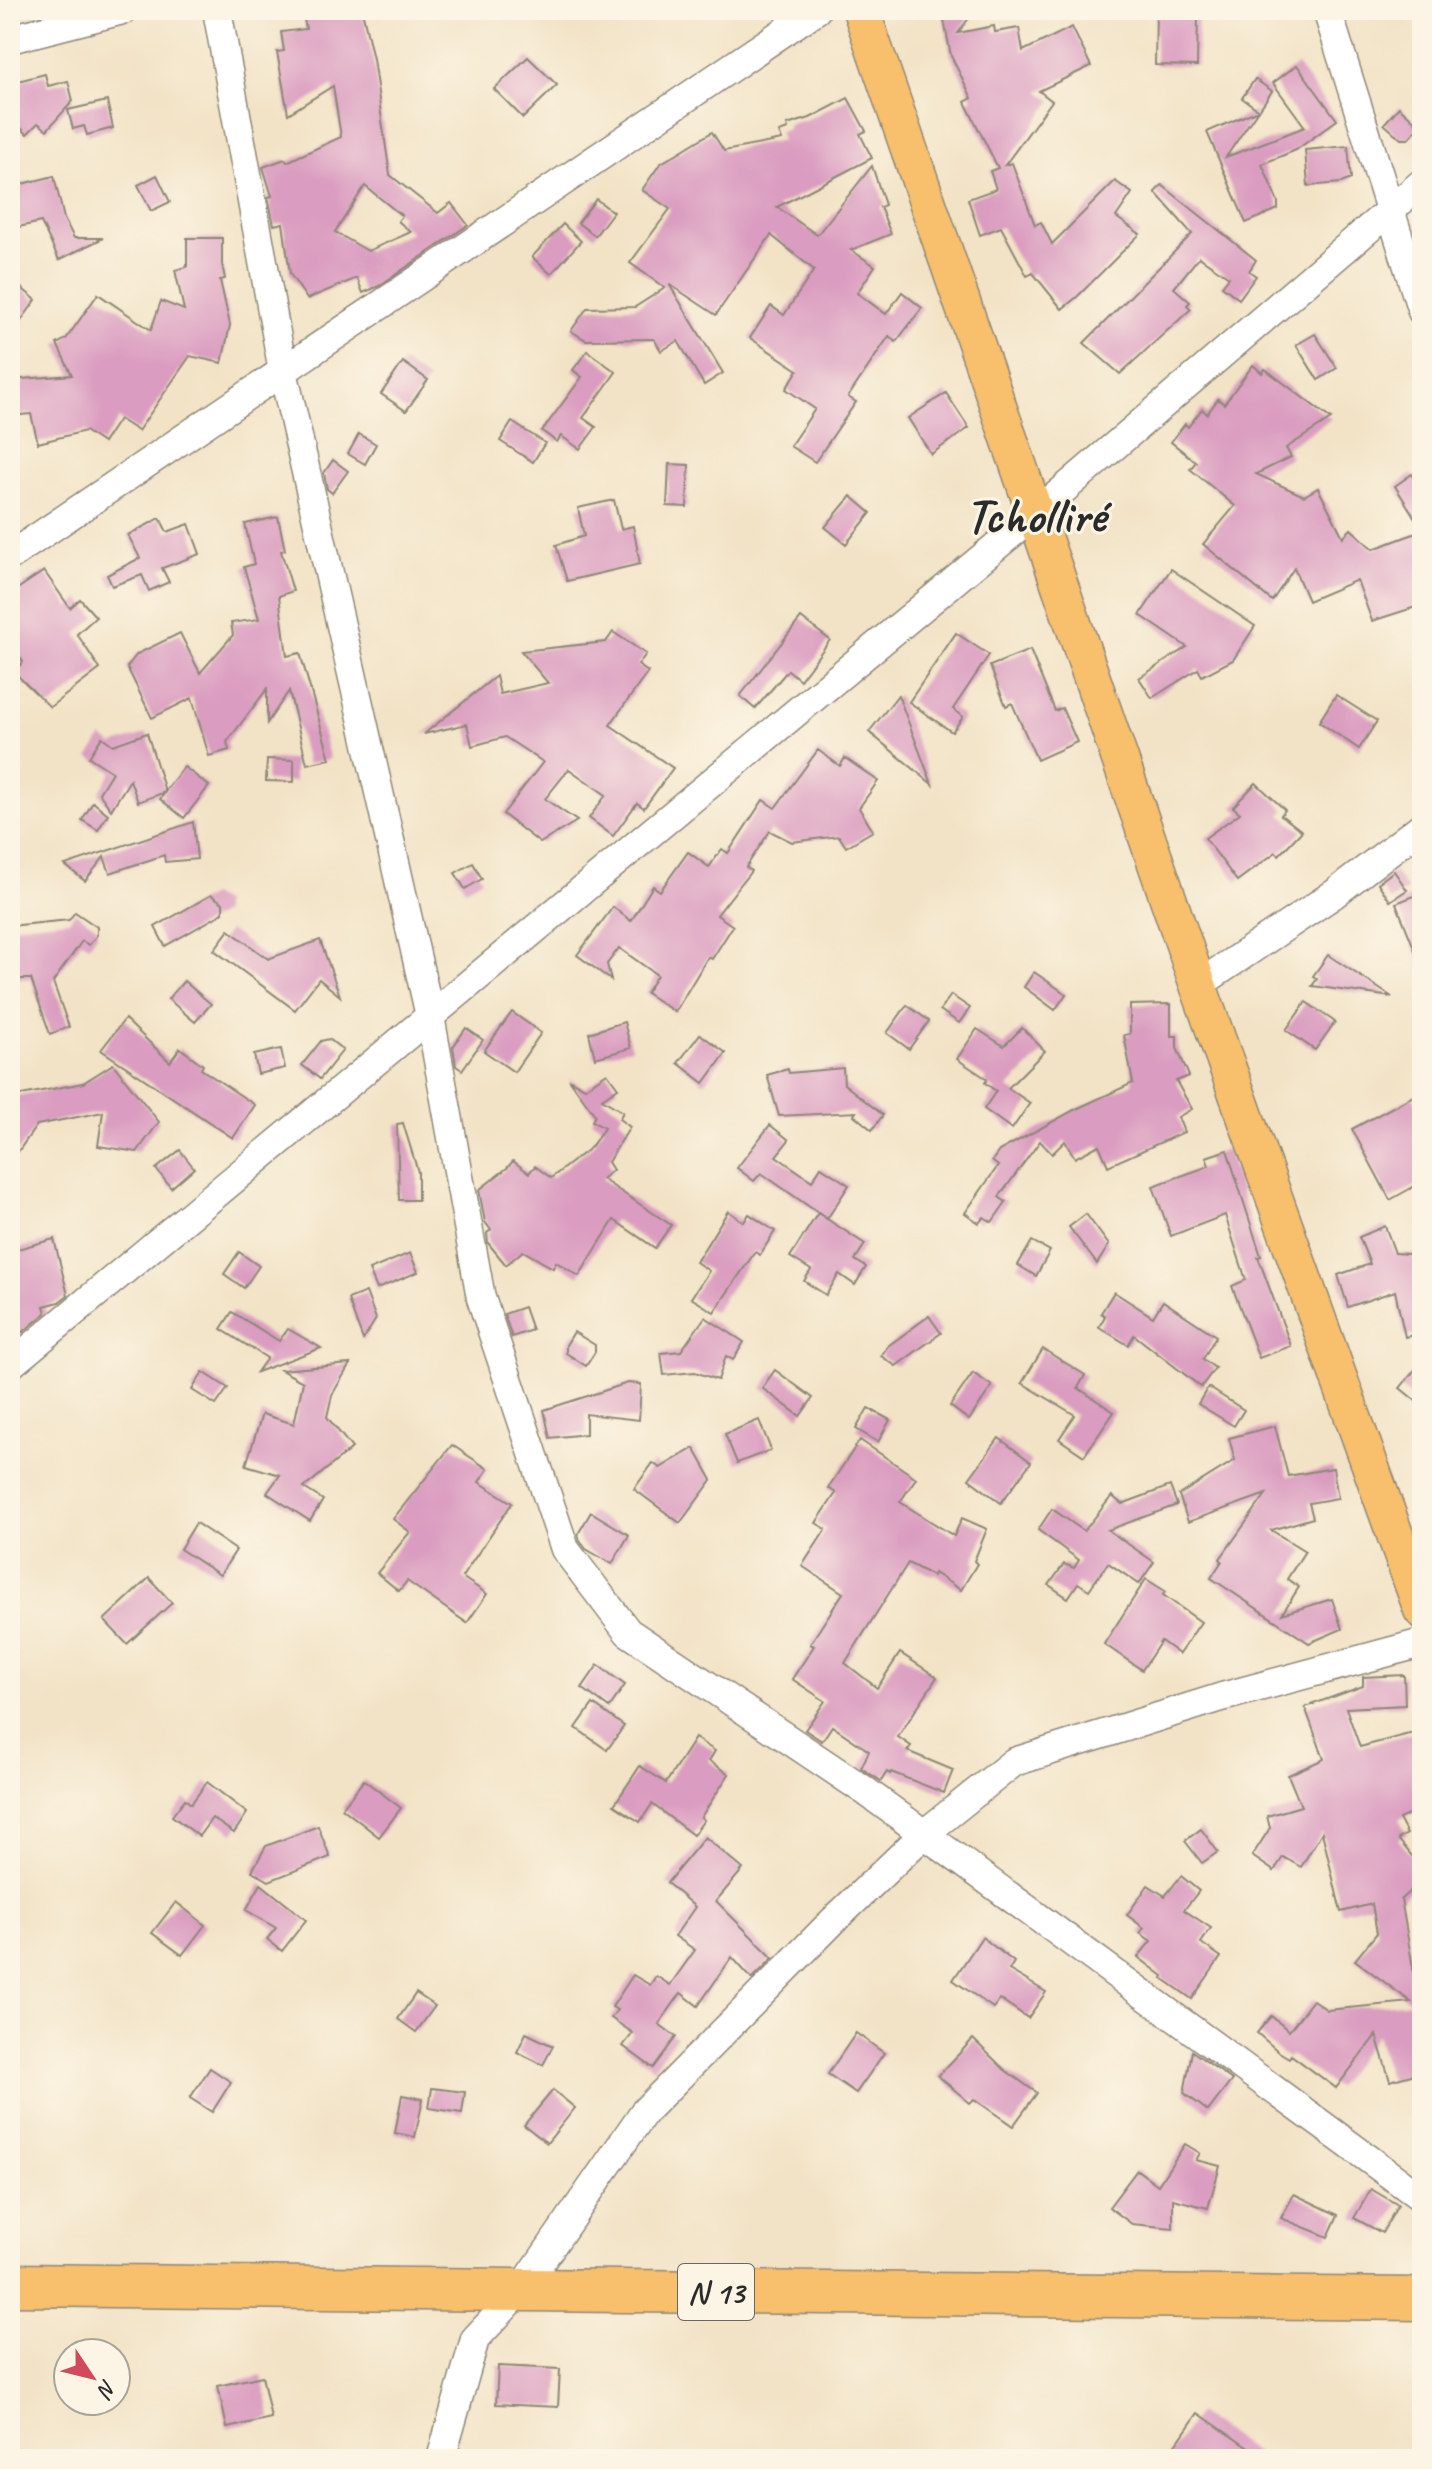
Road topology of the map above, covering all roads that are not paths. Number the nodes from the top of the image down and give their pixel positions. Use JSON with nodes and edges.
{"nodes":[{"id":1,"x":123,"y":10,"type":"edge"},
{"id":2,"x":217,"y":10,"type":"edge"},
{"id":3,"x":816,"y":10,"type":"edge"},
{"id":4,"x":861,"y":10,"type":"edge"},
{"id":5,"x":1327,"y":10,"type":"edge"},
{"id":6,"x":10,"y":39,"type":"edge"},
{"id":7,"x":1422,"y":183,"type":"edge"},
{"id":8,"x":1389,"y":212,"type":"junction"},
{"id":9,"x":1422,"y":311,"type":"edge"},
{"id":10,"x":283,"y":371,"type":"junction"},
{"id":11,"x":1035,"y":514,"type":"junction"},
{"id":12,"x":10,"y":556,"type":"edge"},
{"id":13,"x":1422,"y":826,"type":"edge"},
{"id":14,"x":1198,"y":985,"type":"junction"},
{"id":15,"x":430,"y":1016,"type":"junction"},
{"id":16,"x":10,"y":1365,"type":"edge"},
{"id":17,"x":1422,"y":1610,"type":"edge"},
{"id":18,"x":1422,"y":1643,"type":"edge"},
{"id":19,"x":924,"y":1834,"type":"junction"},
{"id":20,"x":1422,"y":2198,"type":"edge"},
{"id":21,"x":10,"y":2285,"type":"edge"},
{"id":22,"x":521,"y":2290,"type":"junction"},
{"id":23,"x":1422,"y":2299,"type":"edge"},
{"id":24,"x":441,"y":2459,"type":"edge"}],
"edges":[{"from":1,"to":6,"type":"street"},
{"from":2,"to":10,"type":"street"},
{"from":3,"to":10,"type":"street"},
{"from":4,"to":11,"type":"main road"},
{"from":5,"to":8,"type":"street"},
{"from":7,"to":8,"type":"street"},
{"from":8,"to":9,"type":"street"},
{"from":8,"to":11,"type":"street"},
{"from":10,"to":12,"type":"street"},
{"from":10,"to":15,"type":"street"},
{"from":11,"to":14,"type":"main road"},
{"from":11,"to":15,"type":"street"},
{"from":13,"to":14,"type":"street"},
{"from":14,"to":17,"type":"main road"},
{"from":15,"to":16,"type":"street"},
{"from":15,"to":19,"type":"street"},
{"from":18,"to":19,"type":"street"},
{"from":19,"to":20,"type":"street"},
{"from":19,"to":22,"type":"street"},
{"from":21,"to":22,"type":"highway","number":"N 13"},
{"from":22,"to":23,"type":"highway","number":"N 13"},
{"from":22,"to":24,"type":"street"}]}
